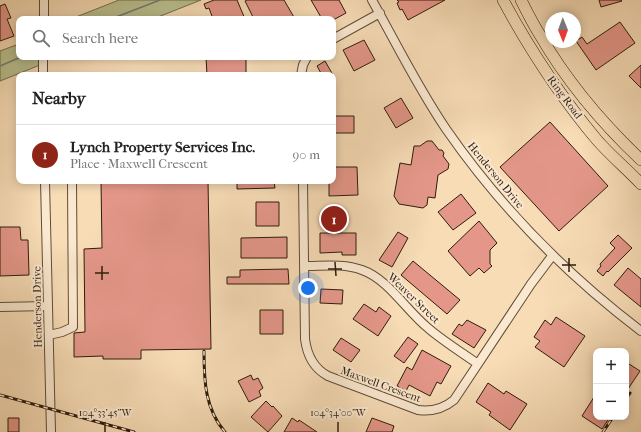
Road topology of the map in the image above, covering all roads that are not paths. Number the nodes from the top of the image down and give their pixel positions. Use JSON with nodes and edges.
{"nodes":[{"id":1,"x":44,"y":0,"type":"edge"},
{"id":2,"x":372,"y":0,"type":"edge"},
{"id":3,"x":503,"y":0,"type":"edge"},
{"id":4,"x":521,"y":0,"type":"edge"},
{"id":5,"x":380,"y":13,"type":"junction"},
{"id":6,"x":44,"y":16,"type":"edge"},
{"id":7,"x":336,"y":37,"type":"edge"},
{"id":8,"x":43,"y":60,"type":"edge"},
{"id":9,"x":306,"y":60,"type":"edge"},
{"id":10,"x":43,"y":72,"type":"edge"},
{"id":11,"x":302,"y":72,"type":"edge"},
{"id":12,"x":641,"y":160,"type":"edge"},
{"id":13,"x":45,"y":184,"type":"edge"},
{"id":14,"x":72,"y":184,"type":"edge"},
{"id":15,"x":303,"y":184,"type":"edge"},
{"id":16,"x":641,"y":184,"type":"edge"},
{"id":17,"x":552,"y":256,"type":"junction"},
{"id":18,"x":304,"y":266,"type":"junction"},
{"id":19,"x":48,"y":306,"type":"junction"},
{"id":20,"x":0,"y":307,"type":"edge"},
{"id":21,"x":641,"y":331,"type":"edge"},
{"id":22,"x":48,"y":335,"type":"junction"},
{"id":23,"x":478,"y":364,"type":"junction"},
{"id":24,"x":51,"y":432,"type":"edge"}],
"edges":[{"from":1,"to":6,"type":"street"},
{"from":2,"to":5,"type":"street","name":"Henderson Drive"},
{"from":3,"to":16,"type":"highway","name":"Ring Road"},
{"from":4,"to":12,"type":"highway","name":"Ring Road"},
{"from":5,"to":7,"type":"street"},
{"from":5,"to":17,"type":"street","name":"Henderson Drive"},
{"from":8,"to":10,"type":"street"},
{"from":9,"to":11,"type":"street"},
{"from":13,"to":19,"type":"street","name":"Henderson Drive"},
{"from":14,"to":22,"type":"street"},
{"from":15,"to":18,"type":"street","name":"Maxwell Crescent"},
{"from":17,"to":21,"type":"street","name":"Henderson Drive"},
{"from":17,"to":23,"type":"street","name":"Maxwell Crescent"},
{"from":18,"to":23,"type":"street","name":"Weaver Street"},
{"from":18,"to":23,"type":"street","name":"Maxwell Crescent"},
{"from":19,"to":20,"type":"street"},
{"from":19,"to":22,"type":"street","name":"Henderson Drive"},
{"from":22,"to":24,"type":"street","name":"Henderson Drive"}]}
